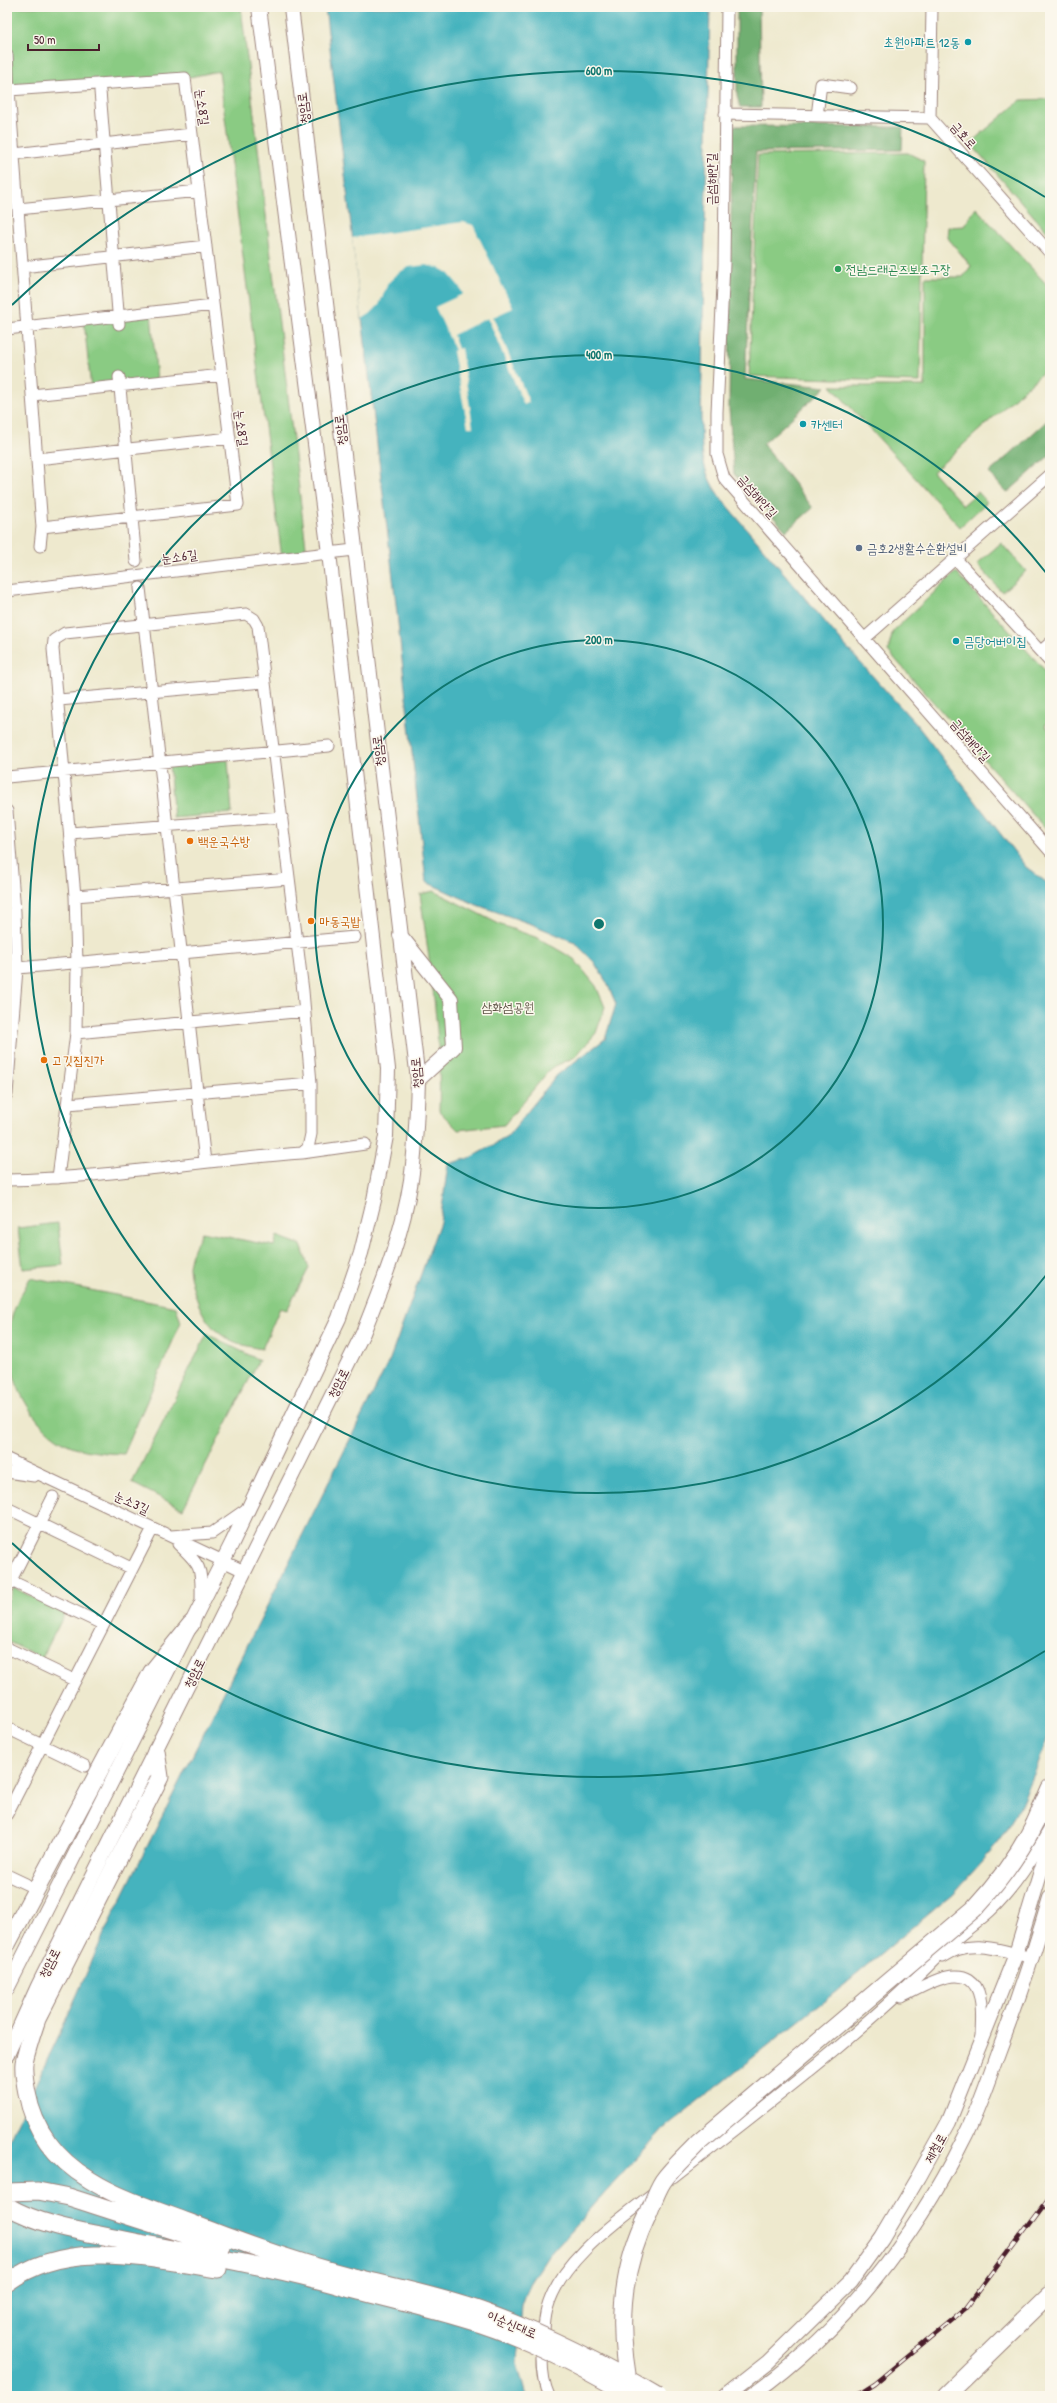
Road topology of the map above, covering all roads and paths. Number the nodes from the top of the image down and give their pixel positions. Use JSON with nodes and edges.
{"nodes":[{"id":1,"x":259,"y":7,"type":"edge"},
{"id":2,"x":291,"y":7,"type":"edge"},
{"id":3,"x":727,"y":7,"type":"edge"},
{"id":4,"x":932,"y":7,"type":"edge"},
{"id":5,"x":7,"y":55,"type":"edge"},
{"id":6,"x":852,"y":88,"type":"dead end"},
{"id":7,"x":8,"y":90,"type":"edge"},
{"id":8,"x":100,"y":91,"type":"dead end"},
{"id":9,"x":725,"y":114,"type":"junction"},
{"id":10,"x":818,"y":116,"type":"junction"},
{"id":11,"x":930,"y":118,"type":"junction"},
{"id":12,"x":192,"y":134,"type":"junction"},
{"id":13,"x":104,"y":144,"type":"junction"},
{"id":14,"x":14,"y":154,"type":"junction"},
{"id":15,"x":199,"y":191,"type":"junction"},
{"id":16,"x":109,"y":200,"type":"junction"},
{"id":17,"x":18,"y":209,"type":"junction"},
{"id":18,"x":206,"y":246,"type":"junction"},
{"id":19,"x":1050,"y":254,"type":"edge"},
{"id":20,"x":114,"y":256,"type":"junction"},
{"id":21,"x":22,"y":267,"type":"junction"},
{"id":22,"x":213,"y":305,"type":"junction"},
{"id":23,"x":119,"y":320,"type":"junction"},
{"id":24,"x":27,"y":327,"type":"junction"},
{"id":25,"x":7,"y":329,"type":"edge"},
{"id":26,"x":222,"y":375,"type":"junction"},
{"id":27,"x":119,"y":382,"type":"junction"},
{"id":28,"x":32,"y":395,"type":"junction"},
{"id":29,"x":230,"y":438,"type":"junction"},
{"id":30,"x":125,"y":450,"type":"junction"},
{"id":31,"x":37,"y":460,"type":"junction"},
{"id":32,"x":1050,"y":475,"type":"edge"},
{"id":33,"x":132,"y":517,"type":"junction"},
{"id":34,"x":42,"y":527,"type":"junction"},
{"id":35,"x":40,"y":546,"type":"dead end"},
{"id":36,"x":354,"y":550,"type":"junction"},
{"id":37,"x":329,"y":552,"type":"junction"},
{"id":38,"x":956,"y":558,"type":"junction"},
{"id":39,"x":136,"y":561,"type":"dead end"},
{"id":40,"x":140,"y":588,"type":"dead end"},
{"id":41,"x":7,"y":591,"type":"edge"},
{"id":42,"x":144,"y":625,"type":"junction"},
{"id":43,"x":864,"y":639,"type":"junction"},
{"id":44,"x":1050,"y":643,"type":"edge"},
{"id":45,"x":1040,"y":651,"type":"junction"},
{"id":46,"x":1050,"y":662,"type":"edge"},
{"id":47,"x":265,"y":682,"type":"junction"},
{"id":48,"x":152,"y":692,"type":"junction"},
{"id":49,"x":58,"y":700,"type":"junction"},
{"id":50,"x":329,"y":746,"type":"dead end"},
{"id":51,"x":274,"y":752,"type":"junction"},
{"id":52,"x":160,"y":763,"type":"junction"},
{"id":53,"x":64,"y":772,"type":"junction"},
{"id":54,"x":7,"y":777,"type":"edge"},
{"id":55,"x":7,"y":811,"type":"edge"},
{"id":56,"x":282,"y":817,"type":"junction"},
{"id":57,"x":167,"y":826,"type":"junction"},
{"id":58,"x":70,"y":833,"type":"junction"},
{"id":59,"x":1050,"y":851,"type":"edge"},
{"id":60,"x":289,"y":879,"type":"junction"},
{"id":61,"x":174,"y":888,"type":"junction"},
{"id":62,"x":75,"y":896,"type":"junction"},
{"id":63,"x":400,"y":935,"type":"junction"},
{"id":64,"x":355,"y":937,"type":"dead end"},
{"id":65,"x":297,"y":943,"type":"junction"},
{"id":66,"x":181,"y":954,"type":"junction"},
{"id":67,"x":77,"y":963,"type":"junction"},
{"id":68,"x":12,"y":969,"type":"edge"},
{"id":69,"x":305,"y":1011,"type":"junction"},
{"id":70,"x":189,"y":1022,"type":"junction"},
{"id":71,"x":76,"y":1033,"type":"junction"},
{"id":72,"x":418,"y":1080,"type":"junction"},
{"id":73,"x":311,"y":1083,"type":"junction"},
{"id":74,"x":197,"y":1093,"type":"junction"},
{"id":75,"x":7,"y":1094,"type":"edge"},
{"id":76,"x":68,"y":1104,"type":"junction"},
{"id":77,"x":365,"y":1144,"type":"dead end"},
{"id":78,"x":302,"y":1153,"type":"junction"},
{"id":79,"x":205,"y":1162,"type":"junction"},
{"id":80,"x":58,"y":1178,"type":"junction"},
{"id":81,"x":7,"y":1180,"type":"edge"},
{"id":82,"x":7,"y":1459,"type":"edge"},
{"id":83,"x":7,"y":1472,"type":"edge"},
{"id":84,"x":46,"y":1477,"type":"junction"},
{"id":85,"x":53,"y":1497,"type":"dead end"},
{"id":86,"x":7,"y":1508,"type":"edge"},
{"id":87,"x":249,"y":1508,"type":"junction"},
{"id":88,"x":39,"y":1524,"type":"junction"},
{"id":89,"x":153,"y":1528,"type":"junction"},
{"id":90,"x":170,"y":1536,"type":"junction"},
{"id":91,"x":222,"y":1561,"type":"junction"},
{"id":92,"x":131,"y":1568,"type":"junction"},
{"id":93,"x":244,"y":1572,"type":"junction"},
{"id":94,"x":8,"y":1582,"type":"edge"},
{"id":95,"x":201,"y":1604,"type":"junction"},
{"id":96,"x":102,"y":1624,"type":"junction"},
{"id":97,"x":191,"y":1624,"type":"junction"},
{"id":98,"x":7,"y":1648,"type":"edge"},
{"id":99,"x":74,"y":1680,"type":"junction"},
{"id":100,"x":7,"y":1728,"type":"edge"},
{"id":101,"x":42,"y":1744,"type":"junction"},
{"id":102,"x":156,"y":1751,"type":"junction"},
{"id":103,"x":85,"y":1766,"type":"dead end"},
{"id":104,"x":1050,"y":1788,"type":"edge"},
{"id":105,"x":8,"y":1809,"type":"edge"},
{"id":106,"x":1043,"y":1825,"type":"edge"},
{"id":107,"x":1050,"y":1841,"type":"edge"},
{"id":108,"x":7,"y":1875,"type":"edge"},
{"id":109,"x":26,"y":1884,"type":"dead end"},
{"id":110,"x":1050,"y":1898,"type":"edge"},
{"id":111,"x":7,"y":1944,"type":"edge"},
{"id":112,"x":1016,"y":1954,"type":"junction"},
{"id":113,"x":1033,"y":1958,"type":"junction"},
{"id":114,"x":928,"y":1968,"type":"junction"},
{"id":115,"x":7,"y":1989,"type":"edge"},
{"id":116,"x":889,"y":2004,"type":"junction"},
{"id":117,"x":7,"y":2055,"type":"edge"},
{"id":118,"x":974,"y":2061,"type":"junction"},
{"id":119,"x":7,"y":2192,"type":"edge"},
{"id":120,"x":7,"y":2206,"type":"edge"},
{"id":121,"x":7,"y":2283,"type":"edge"},
{"id":122,"x":354,"y":2284,"type":"junction"},
{"id":123,"x":1050,"y":2294,"type":"edge"},
{"id":124,"x":548,"y":2396,"type":"edge"},
{"id":125,"x":632,"y":2396,"type":"edge"},
{"id":126,"x":657,"y":2396,"type":"edge"},
{"id":127,"x":725,"y":2396,"type":"edge"},
{"id":128,"x":751,"y":2396,"type":"edge"},
{"id":129,"x":945,"y":2396,"type":"edge"}],
"edges":[{"from":1,"to":37,"type":"main road","name":"청암로"},
{"from":2,"to":36,"type":"main road","name":"청암로"},
{"from":3,"to":9,"type":"street","name":"금섬해안길"},
{"from":4,"to":11,"type":"street"},
{"from":5,"to":7,"type":"street"},
{"from":6,"to":10,"type":"street"},
{"from":7,"to":12,"type":"street","name":"눈소8길"},
{"from":7,"to":14,"type":"street"},
{"from":8,"to":13,"type":"street"},
{"from":9,"to":10,"type":"street"},
{"from":9,"to":43,"type":"street","name":"금섬해안길"},
{"from":10,"to":11,"type":"street"},
{"from":11,"to":19,"type":"street","name":"금호로"},
{"from":12,"to":13,"type":"street"},
{"from":12,"to":15,"type":"street","name":"눈소8길"},
{"from":13,"to":14,"type":"street"},
{"from":13,"to":16,"type":"street"},
{"from":14,"to":17,"type":"street"},
{"from":15,"to":16,"type":"street"},
{"from":15,"to":18,"type":"street","name":"눈소8길"},
{"from":16,"to":17,"type":"street"},
{"from":16,"to":20,"type":"street"},
{"from":17,"to":21,"type":"street"},
{"from":18,"to":20,"type":"street"},
{"from":18,"to":22,"type":"street","name":"눈소8길"},
{"from":20,"to":21,"type":"street"},
{"from":20,"to":23,"type":"street"},
{"from":21,"to":24,"type":"street"},
{"from":22,"to":23,"type":"street"},
{"from":22,"to":26,"type":"street","name":"눈소8길"},
{"from":23,"to":24,"type":"street"},
{"from":24,"to":25,"type":"street"},
{"from":24,"to":28,"type":"street"},
{"from":26,"to":27,"type":"street"},
{"from":26,"to":29,"type":"street","name":"눈소8길"},
{"from":27,"to":28,"type":"street"},
{"from":27,"to":30,"type":"street"},
{"from":28,"to":31,"type":"street"},
{"from":29,"to":30,"type":"street"},
{"from":29,"to":33,"type":"street","name":"눈소8길"},
{"from":30,"to":31,"type":"street"},
{"from":30,"to":33,"type":"street"},
{"from":31,"to":34,"type":"street"},
{"from":32,"to":38,"type":"street"},
{"from":33,"to":34,"type":"street","name":"눈소8길"},
{"from":33,"to":39,"type":"street"},
{"from":34,"to":35,"type":"street"},
{"from":36,"to":37,"type":"street","name":"눈소6길"},
{"from":36,"to":63,"type":"main road","name":"청암로"},
{"from":37,"to":41,"type":"street","name":"눈소6길"},
{"from":37,"to":87,"type":"main road","name":"청암로"},
{"from":38,"to":43,"type":"street"},
{"from":38,"to":45,"type":"street"},
{"from":40,"to":42,"type":"street"},
{"from":42,"to":47,"type":"street"},
{"from":42,"to":48,"type":"street"},
{"from":42,"to":49,"type":"street"},
{"from":43,"to":59,"type":"street","name":"금섬해안길"},
{"from":44,"to":45,"type":"street"},
{"from":45,"to":46,"type":"street"},
{"from":47,"to":48,"type":"street"},
{"from":47,"to":51,"type":"street"},
{"from":48,"to":49,"type":"street"},
{"from":48,"to":52,"type":"street"},
{"from":49,"to":53,"type":"street"},
{"from":50,"to":51,"type":"street"},
{"from":51,"to":52,"type":"street"},
{"from":51,"to":56,"type":"street"},
{"from":52,"to":53,"type":"street"},
{"from":52,"to":57,"type":"street"},
{"from":53,"to":54,"type":"street"},
{"from":53,"to":58,"type":"street"},
{"from":55,"to":68,"type":"street"},
{"from":56,"to":57,"type":"street"},
{"from":56,"to":60,"type":"street"},
{"from":57,"to":58,"type":"street"},
{"from":57,"to":61,"type":"street"},
{"from":58,"to":62,"type":"street"},
{"from":60,"to":61,"type":"street"},
{"from":60,"to":65,"type":"street"},
{"from":61,"to":62,"type":"street"},
{"from":61,"to":66,"type":"street"},
{"from":62,"to":67,"type":"street"},
{"from":63,"to":72,"type":"main road","name":"청암로"},
{"from":63,"to":72,"type":"main road"},
{"from":64,"to":65,"type":"street"},
{"from":65,"to":66,"type":"street"},
{"from":65,"to":69,"type":"street"},
{"from":66,"to":67,"type":"street"},
{"from":66,"to":70,"type":"street"},
{"from":67,"to":68,"type":"street"},
{"from":67,"to":71,"type":"street"},
{"from":68,"to":75,"type":"street"},
{"from":69,"to":70,"type":"street"},
{"from":69,"to":73,"type":"street"},
{"from":70,"to":71,"type":"street"},
{"from":70,"to":74,"type":"street"},
{"from":71,"to":76,"type":"street"},
{"from":72,"to":93,"type":"main road","name":"청암로"},
{"from":73,"to":74,"type":"street"},
{"from":73,"to":78,"type":"street"},
{"from":74,"to":76,"type":"street"},
{"from":74,"to":79,"type":"street"},
{"from":76,"to":80,"type":"street"},
{"from":77,"to":78,"type":"street"},
{"from":78,"to":79,"type":"street"},
{"from":79,"to":80,"type":"street"},
{"from":80,"to":81,"type":"street"},
{"from":82,"to":84,"type":"street","name":"눈소3길"},
{"from":83,"to":84,"type":"street"},
{"from":84,"to":89,"type":"street","name":"눈소3길"},
{"from":85,"to":88,"type":"street"},
{"from":86,"to":88,"type":"street"},
{"from":87,"to":90,"type":"street"},
{"from":87,"to":91,"type":"main road","name":"청암로"},
{"from":88,"to":92,"type":"street"},
{"from":88,"to":94,"type":"street"},
{"from":89,"to":90,"type":"street","name":"눈소3길"},
{"from":89,"to":92,"type":"street"},
{"from":90,"to":91,"type":"street","name":"눈소3길"},
{"from":90,"to":95,"type":"street"},
{"from":91,"to":93,"type":"street","name":"눈소3길"},
{"from":91,"to":95,"type":"main road","name":"청암로"},
{"from":92,"to":96,"type":"street"},
{"from":93,"to":102,"type":"main road","name":"청암로"},
{"from":94,"to":96,"type":"street"},
{"from":95,"to":97,"type":"main road","name":"청암로"},
{"from":96,"to":99,"type":"street"},
{"from":97,"to":111,"type":"highway"},
{"from":97,"to":115,"type":"main road","name":"청암로"},
{"from":98,"to":99,"type":"street"},
{"from":99,"to":101,"type":"street"},
{"from":100,"to":101,"type":"street"},
{"from":101,"to":103,"type":"street"},
{"from":101,"to":105,"type":"street"},
{"from":102,"to":117,"type":"main road","name":"청암로"},
{"from":102,"to":122,"type":"highway"},
{"from":104,"to":106,"type":"highway"},
{"from":106,"to":114,"type":"street"},
{"from":106,"to":125,"type":"highway","bridge":true},
{"from":107,"to":112,"type":"main road","name":"제철로"},
{"from":108,"to":109,"type":"street"},
{"from":110,"to":113,"type":"main road","name":"제철로"},
{"from":112,"to":113,"type":"street"},
{"from":112,"to":114,"type":"street"},
{"from":112,"to":118,"type":"main road","name":"제철로"},
{"from":113,"to":128,"type":"main road","name":"제철로"},
{"from":114,"to":116,"type":"street"},
{"from":116,"to":118,"type":"street"},
{"from":116,"to":124,"type":"street"},
{"from":118,"to":127,"type":"main road","name":"제철로"},
{"from":119,"to":122,"type":"highway"},
{"from":120,"to":122,"type":"highway"},
{"from":121,"to":122,"type":"highway"},
{"from":122,"to":125,"type":"highway","name":"이순신대로","bridge":true},
{"from":122,"to":126,"type":"highway","name":"이순신대로","bridge":true},
{"from":123,"to":129,"type":"highway"}]}
